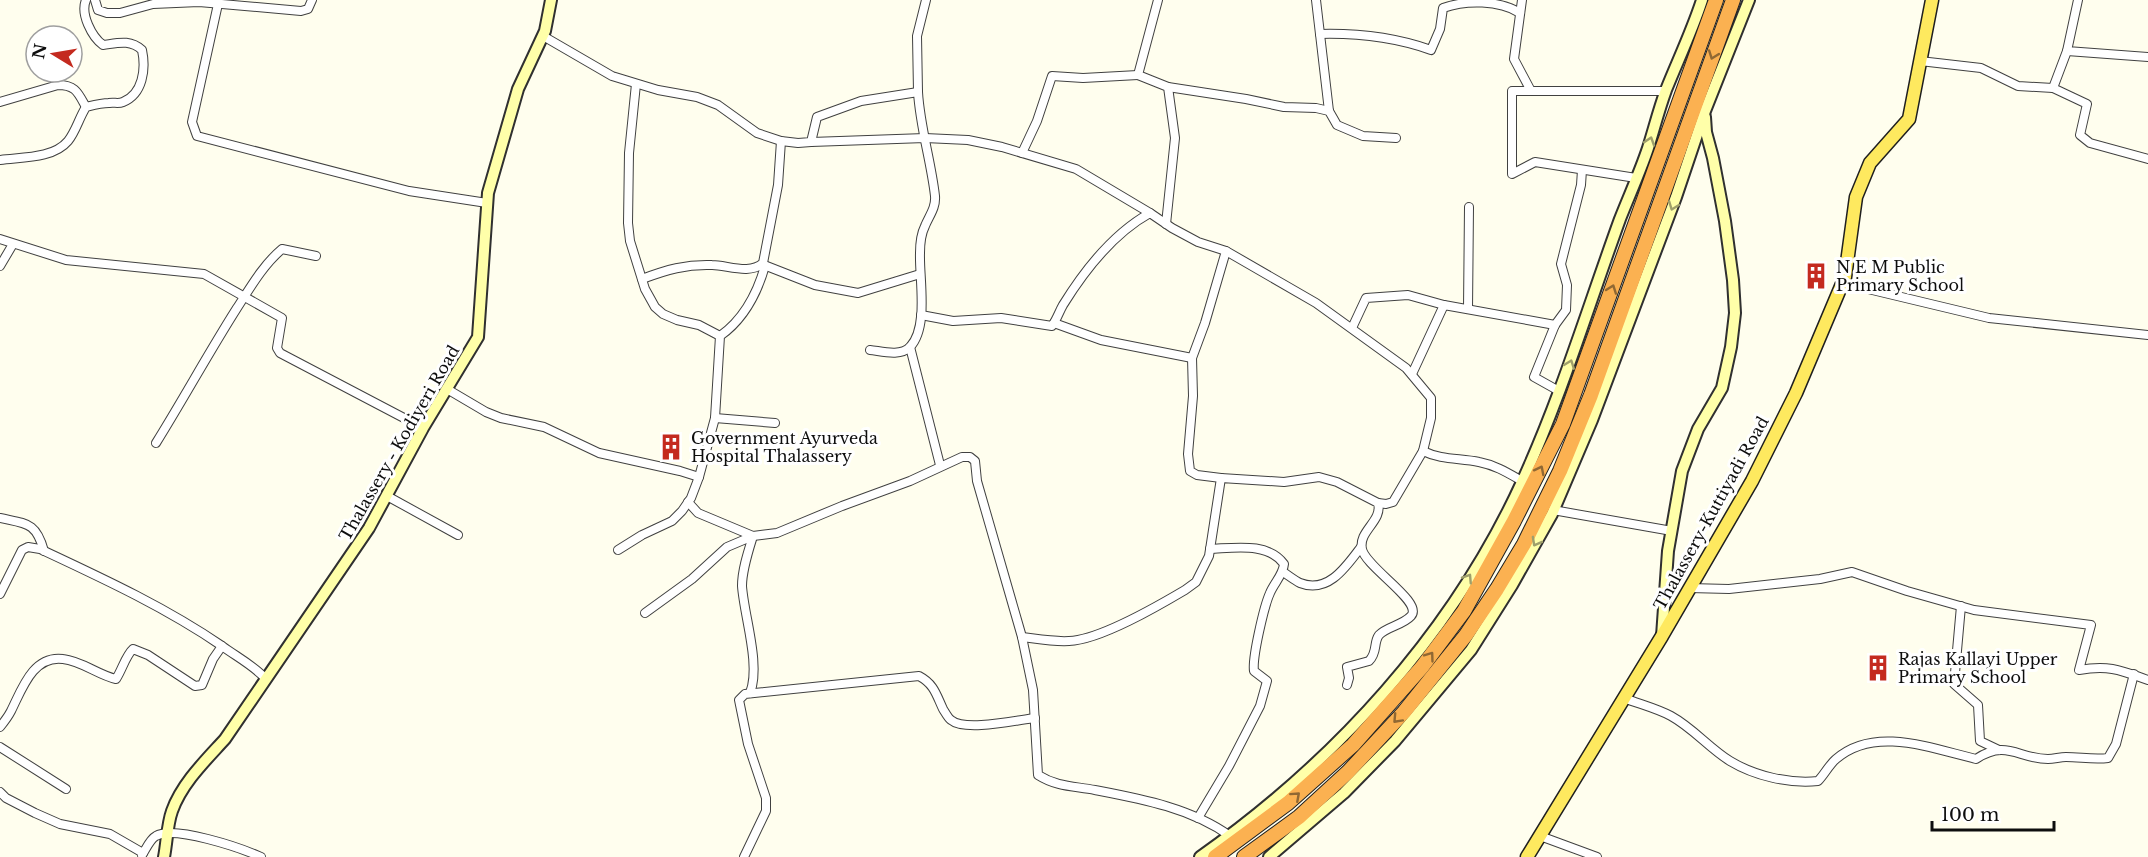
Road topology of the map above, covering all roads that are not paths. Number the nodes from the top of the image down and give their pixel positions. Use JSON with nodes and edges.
{"nodes":[{"id":1,"x":86,"y":0,"type":"edge"},
{"id":2,"x":95,"y":0,"type":"edge"},
{"id":3,"x":312,"y":0,"type":"edge"},
{"id":4,"x":551,"y":0,"type":"edge"},
{"id":5,"x":926,"y":0,"type":"edge"},
{"id":6,"x":1158,"y":0,"type":"edge"},
{"id":7,"x":1316,"y":0,"type":"edge"},
{"id":8,"x":1522,"y":0,"type":"edge"},
{"id":9,"x":1697,"y":0,"type":"edge"},
{"id":10,"x":1702,"y":0,"type":"edge"},
{"id":11,"x":1716,"y":0,"type":"edge"},
{"id":12,"x":1733,"y":0,"type":"edge"},
{"id":13,"x":1749,"y":0,"type":"edge"},
{"id":14,"x":1932,"y":0,"type":"edge"},
{"id":15,"x":2078,"y":0,"type":"edge"},
{"id":16,"x":218,"y":4,"type":"junction"},
{"id":17,"x":1520,"y":13,"type":"junction"},
{"id":18,"x":1697,"y":17,"type":"junction"},
{"id":19,"x":1320,"y":34,"type":"junction"},
{"id":20,"x":543,"y":36,"type":"junction"},
{"id":21,"x":2067,"y":51,"type":"junction"},
{"id":22,"x":2148,"y":57,"type":"edge"},
{"id":23,"x":1920,"y":61,"type":"junction"},
{"id":24,"x":1138,"y":75,"type":"junction"},
{"id":25,"x":636,"y":84,"type":"junction"},
{"id":26,"x":1168,"y":87,"type":"junction"},
{"id":27,"x":2053,"y":88,"type":"junction"},
{"id":28,"x":1531,"y":91,"type":"junction"},
{"id":29,"x":1666,"y":91,"type":"junction"},
{"id":30,"x":918,"y":92,"type":"junction"},
{"id":31,"x":0,"y":102,"type":"edge"},
{"id":32,"x":86,"y":107,"type":"junction"},
{"id":33,"x":1329,"y":111,"type":"junction"},
{"id":34,"x":1705,"y":111,"type":"junction"},
{"id":35,"x":925,"y":138,"type":"junction"},
{"id":36,"x":1396,"y":138,"type":"dead end"},
{"id":37,"x":782,"y":141,"type":"junction"},
{"id":38,"x":812,"y":141,"type":"junction"},
{"id":39,"x":1022,"y":153,"type":"junction"},
{"id":40,"x":2148,"y":159,"type":"edge"},
{"id":41,"x":0,"y":160,"type":"edge"},
{"id":42,"x":1582,"y":170,"type":"junction"},
{"id":43,"x":1636,"y":178,"type":"junction"},
{"id":44,"x":488,"y":202,"type":"junction"},
{"id":45,"x":1469,"y":207,"type":"dead end"},
{"id":46,"x":1150,"y":213,"type":"junction"},
{"id":47,"x":1166,"y":224,"type":"junction"},
{"id":48,"x":0,"y":239,"type":"edge"},
{"id":49,"x":13,"y":244,"type":"junction"},
{"id":50,"x":1226,"y":250,"type":"junction"},
{"id":51,"x":316,"y":256,"type":"dead end"},
{"id":52,"x":764,"y":265,"type":"junction"},
{"id":53,"x":0,"y":266,"type":"edge"},
{"id":54,"x":920,"y":274,"type":"junction"},
{"id":55,"x":642,"y":279,"type":"junction"},
{"id":56,"x":1843,"y":283,"type":"junction"},
{"id":57,"x":245,"y":296,"type":"junction"},
{"id":58,"x":1444,"y":305,"type":"junction"},
{"id":59,"x":1468,"y":309,"type":"junction"},
{"id":60,"x":921,"y":315,"type":"junction"},
{"id":61,"x":1054,"y":323,"type":"junction"},
{"id":62,"x":1555,"y":325,"type":"junction"},
{"id":63,"x":1352,"y":328,"type":"junction"},
{"id":64,"x":2148,"y":335,"type":"edge"},
{"id":65,"x":720,"y":336,"type":"junction"},
{"id":66,"x":910,"y":347,"type":"junction"},
{"id":67,"x":870,"y":350,"type":"dead end"},
{"id":68,"x":1192,"y":358,"type":"junction"},
{"id":69,"x":1412,"y":374,"type":"junction"},
{"id":70,"x":447,"y":389,"type":"junction"},
{"id":71,"x":1559,"y":391,"type":"junction"},
{"id":72,"x":715,"y":418,"type":"junction"},
{"id":73,"x":775,"y":423,"type":"dead end"},
{"id":74,"x":423,"y":428,"type":"junction"},
{"id":75,"x":156,"y":443,"type":"dead end"},
{"id":76,"x":1423,"y":451,"type":"junction"},
{"id":77,"x":940,"y":465,"type":"junction"},
{"id":78,"x":699,"y":477,"type":"junction"},
{"id":79,"x":1221,"y":478,"type":"junction"},
{"id":80,"x":1522,"y":481,"type":"junction"},
{"id":81,"x":387,"y":496,"type":"junction"},
{"id":82,"x":688,"y":502,"type":"junction"},
{"id":83,"x":1378,"y":503,"type":"junction"},
{"id":84,"x":1554,"y":510,"type":"junction"},
{"id":85,"x":0,"y":519,"type":"edge"},
{"id":86,"x":1672,"y":531,"type":"junction"},
{"id":87,"x":458,"y":535,"type":"dead end"},
{"id":88,"x":753,"y":536,"type":"junction"},
{"id":89,"x":1361,"y":547,"type":"junction"},
{"id":90,"x":1210,"y":549,"type":"junction"},
{"id":91,"x":618,"y":550,"type":"dead end"},
{"id":92,"x":44,"y":551,"type":"junction"},
{"id":93,"x":1283,"y":572,"type":"junction"},
{"id":94,"x":1689,"y":588,"type":"junction"},
{"id":95,"x":0,"y":594,"type":"edge"},
{"id":96,"x":1961,"y":606,"type":"junction"},
{"id":97,"x":645,"y":613,"type":"dead end"},
{"id":98,"x":1662,"y":636,"type":"junction"},
{"id":99,"x":1022,"y":637,"type":"junction"},
{"id":100,"x":222,"y":646,"type":"junction"},
{"id":101,"x":2134,"y":674,"type":"junction"},
{"id":102,"x":266,"y":679,"type":"junction"},
{"id":103,"x":2148,"y":680,"type":"edge"},
{"id":104,"x":1347,"y":685,"type":"dead end"},
{"id":105,"x":750,"y":693,"type":"junction"},
{"id":106,"x":1624,"y":698,"type":"junction"},
{"id":107,"x":1035,"y":718,"type":"junction"},
{"id":108,"x":0,"y":727,"type":"edge"},
{"id":109,"x":0,"y":747,"type":"edge"},
{"id":110,"x":2001,"y":750,"type":"junction"},
{"id":111,"x":66,"y":789,"type":"dead end"},
{"id":112,"x":0,"y":792,"type":"edge"},
{"id":113,"x":1198,"y":818,"type":"junction"},
{"id":114,"x":168,"y":832,"type":"junction"},
{"id":115,"x":1230,"y":836,"type":"junction"},
{"id":116,"x":1540,"y":836,"type":"junction"},
{"id":117,"x":142,"y":855,"type":"edge"},
{"id":118,"x":164,"y":857,"type":"edge"},
{"id":119,"x":261,"y":857,"type":"edge"},
{"id":120,"x":744,"y":857,"type":"edge"},
{"id":121,"x":1200,"y":857,"type":"edge"},
{"id":122,"x":1215,"y":857,"type":"edge"},
{"id":123,"x":1244,"y":857,"type":"edge"},
{"id":124,"x":1269,"y":857,"type":"edge"},
{"id":125,"x":1527,"y":857,"type":"edge"},
{"id":126,"x":1597,"y":857,"type":"edge"}],
"edges":[{"from":1,"to":32,"type":"street"},
{"from":2,"to":16,"type":"street"},
{"from":3,"to":16,"type":"street"},
{"from":4,"to":20,"type":"street","name":"Thalassery - Kodiyeri Road"},
{"from":5,"to":30,"type":"street"},
{"from":6,"to":24,"type":"street"},
{"from":7,"to":19,"type":"street"},
{"from":8,"to":17,"type":"street"},
{"from":9,"to":18,"type":"street"},
{"from":10,"to":18,"type":"street"},
{"from":122,"to":11,"type":"highway","one_way":true},
{"from":12,"to":123,"type":"highway","one_way":true},
{"from":13,"to":34,"type":"street"},
{"from":14,"to":23,"type":"main road","name":"Thalassery-Kuttiyadi Road"},
{"from":15,"to":21,"type":"street"},
{"from":16,"to":44,"type":"street"},
{"from":17,"to":19,"type":"street"},
{"from":17,"to":28,"type":"street"},
{"from":18,"to":29,"type":"street"},
{"from":19,"to":33,"type":"street"},
{"from":20,"to":25,"type":"street"},
{"from":20,"to":44,"type":"street","name":"Thalassery - Kodiyeri Road"},
{"from":21,"to":22,"type":"street"},
{"from":21,"to":27,"type":"street"},
{"from":23,"to":27,"type":"street"},
{"from":23,"to":56,"type":"main road","name":"Thalassery-Kuttiyadi Road"},
{"from":24,"to":26,"type":"street"},
{"from":24,"to":39,"type":"street"},
{"from":25,"to":37,"type":"street"},
{"from":25,"to":55,"type":"street"},
{"from":26,"to":33,"type":"street"},
{"from":26,"to":47,"type":"street"},
{"from":27,"to":40,"type":"street"},
{"from":28,"to":29,"type":"street"},
{"from":28,"to":42,"type":"street"},
{"from":43,"to":29,"type":"street","one_way":true},
{"from":30,"to":35,"type":"street"},
{"from":30,"to":38,"type":"street"},
{"from":31,"to":32,"type":"street"},
{"from":32,"to":41,"type":"street"},
{"from":33,"to":36,"type":"street"},
{"from":34,"to":84,"type":"street","one_way":true},
{"from":34,"to":86,"type":"street"},
{"from":35,"to":38,"type":"street"},
{"from":35,"to":39,"type":"street"},
{"from":35,"to":54,"type":"street"},
{"from":37,"to":38,"type":"street"},
{"from":37,"to":52,"type":"street"},
{"from":39,"to":46,"type":"street"},
{"from":42,"to":43,"type":"street"},
{"from":42,"to":62,"type":"street"},
{"from":71,"to":43,"type":"street","one_way":true},
{"from":44,"to":70,"type":"street","name":"Thalassery - Kodiyeri Road"},
{"from":45,"to":59,"type":"street"},
{"from":46,"to":47,"type":"street"},
{"from":46,"to":61,"type":"street"},
{"from":47,"to":50,"type":"street"},
{"from":48,"to":49,"type":"street"},
{"from":49,"to":53,"type":"street"},
{"from":49,"to":57,"type":"street"},
{"from":50,"to":63,"type":"street"},
{"from":50,"to":68,"type":"street"},
{"from":51,"to":57,"type":"street"},
{"from":52,"to":54,"type":"street"},
{"from":52,"to":55,"type":"street"},
{"from":52,"to":65,"type":"street"},
{"from":54,"to":60,"type":"street"},
{"from":55,"to":65,"type":"street"},
{"from":56,"to":64,"type":"street"},
{"from":56,"to":94,"type":"main road","name":"Thalassery-Kuttiyadi Road"},
{"from":57,"to":74,"type":"street"},
{"from":57,"to":75,"type":"street"},
{"from":58,"to":59,"type":"street"},
{"from":58,"to":63,"type":"street"},
{"from":58,"to":69,"type":"street"},
{"from":59,"to":62,"type":"street"},
{"from":60,"to":61,"type":"street"},
{"from":60,"to":66,"type":"street"},
{"from":61,"to":68,"type":"street"},
{"from":62,"to":71,"type":"street"},
{"from":63,"to":69,"type":"street"},
{"from":65,"to":72,"type":"street"},
{"from":66,"to":67,"type":"street"},
{"from":66,"to":77,"type":"street"},
{"from":68,"to":79,"type":"street"},
{"from":69,"to":76,"type":"street"},
{"from":70,"to":74,"type":"street","name":"Thalassery - Kodiyeri Road"},
{"from":70,"to":78,"type":"street"},
{"from":71,"to":80,"type":"street"},
{"from":72,"to":73,"type":"street"},
{"from":72,"to":78,"type":"street"},
{"from":74,"to":81,"type":"street","name":"Thalassery - Kodiyeri Road"},
{"from":76,"to":80,"type":"street"},
{"from":76,"to":83,"type":"street"},
{"from":77,"to":88,"type":"street"},
{"from":77,"to":99,"type":"street"},
{"from":78,"to":82,"type":"street"},
{"from":79,"to":83,"type":"street"},
{"from":79,"to":90,"type":"street"},
{"from":115,"to":80,"type":"street","one_way":true},
{"from":81,"to":87,"type":"street"},
{"from":81,"to":102,"type":"street","name":"Thalassery - Kodiyeri Road"},
{"from":82,"to":88,"type":"street"},
{"from":82,"to":91,"type":"street"},
{"from":83,"to":89,"type":"street"},
{"from":84,"to":86,"type":"street"},
{"from":84,"to":124,"type":"street","one_way":true},
{"from":85,"to":92,"type":"street"},
{"from":86,"to":98,"type":"street"},
{"from":88,"to":97,"type":"street"},
{"from":88,"to":105,"type":"street"},
{"from":89,"to":93,"type":"street"},
{"from":89,"to":104,"type":"street"},
{"from":90,"to":93,"type":"street"},
{"from":90,"to":99,"type":"street"},
{"from":92,"to":95,"type":"street"},
{"from":92,"to":100,"type":"street"},
{"from":93,"to":113,"type":"street"},
{"from":94,"to":96,"type":"street"},
{"from":94,"to":98,"type":"main road","name":"Thalassery-Kuttiyadi Road"},
{"from":96,"to":101,"type":"street"},
{"from":96,"to":110,"type":"street"},
{"from":98,"to":106,"type":"main road","name":"Thalassery-Kuttiyadi Road"},
{"from":99,"to":107,"type":"street"},
{"from":100,"to":102,"type":"street"},
{"from":100,"to":108,"type":"street"},
{"from":101,"to":103,"type":"street"},
{"from":101,"to":110,"type":"street"},
{"from":102,"to":114,"type":"street","name":"Thalassery - Kodiyeri Road"},
{"from":105,"to":107,"type":"street"},
{"from":105,"to":120,"type":"street"},
{"from":106,"to":110,"type":"street"},
{"from":106,"to":116,"type":"main road","name":"Thalassery-Kuttiyadi Road"},
{"from":107,"to":113,"type":"street"},
{"from":109,"to":111,"type":"street"},
{"from":112,"to":117,"type":"street"},
{"from":113,"to":115,"type":"street"},
{"from":114,"to":117,"type":"street"},
{"from":114,"to":118,"type":"street","name":"Thalassery - Kodiyeri Road"},
{"from":114,"to":119,"type":"street"},
{"from":115,"to":121,"type":"street"},
{"from":116,"to":125,"type":"main road","name":"Thalassery-Kuttiyadi Road"},
{"from":116,"to":126,"type":"street"}]}
